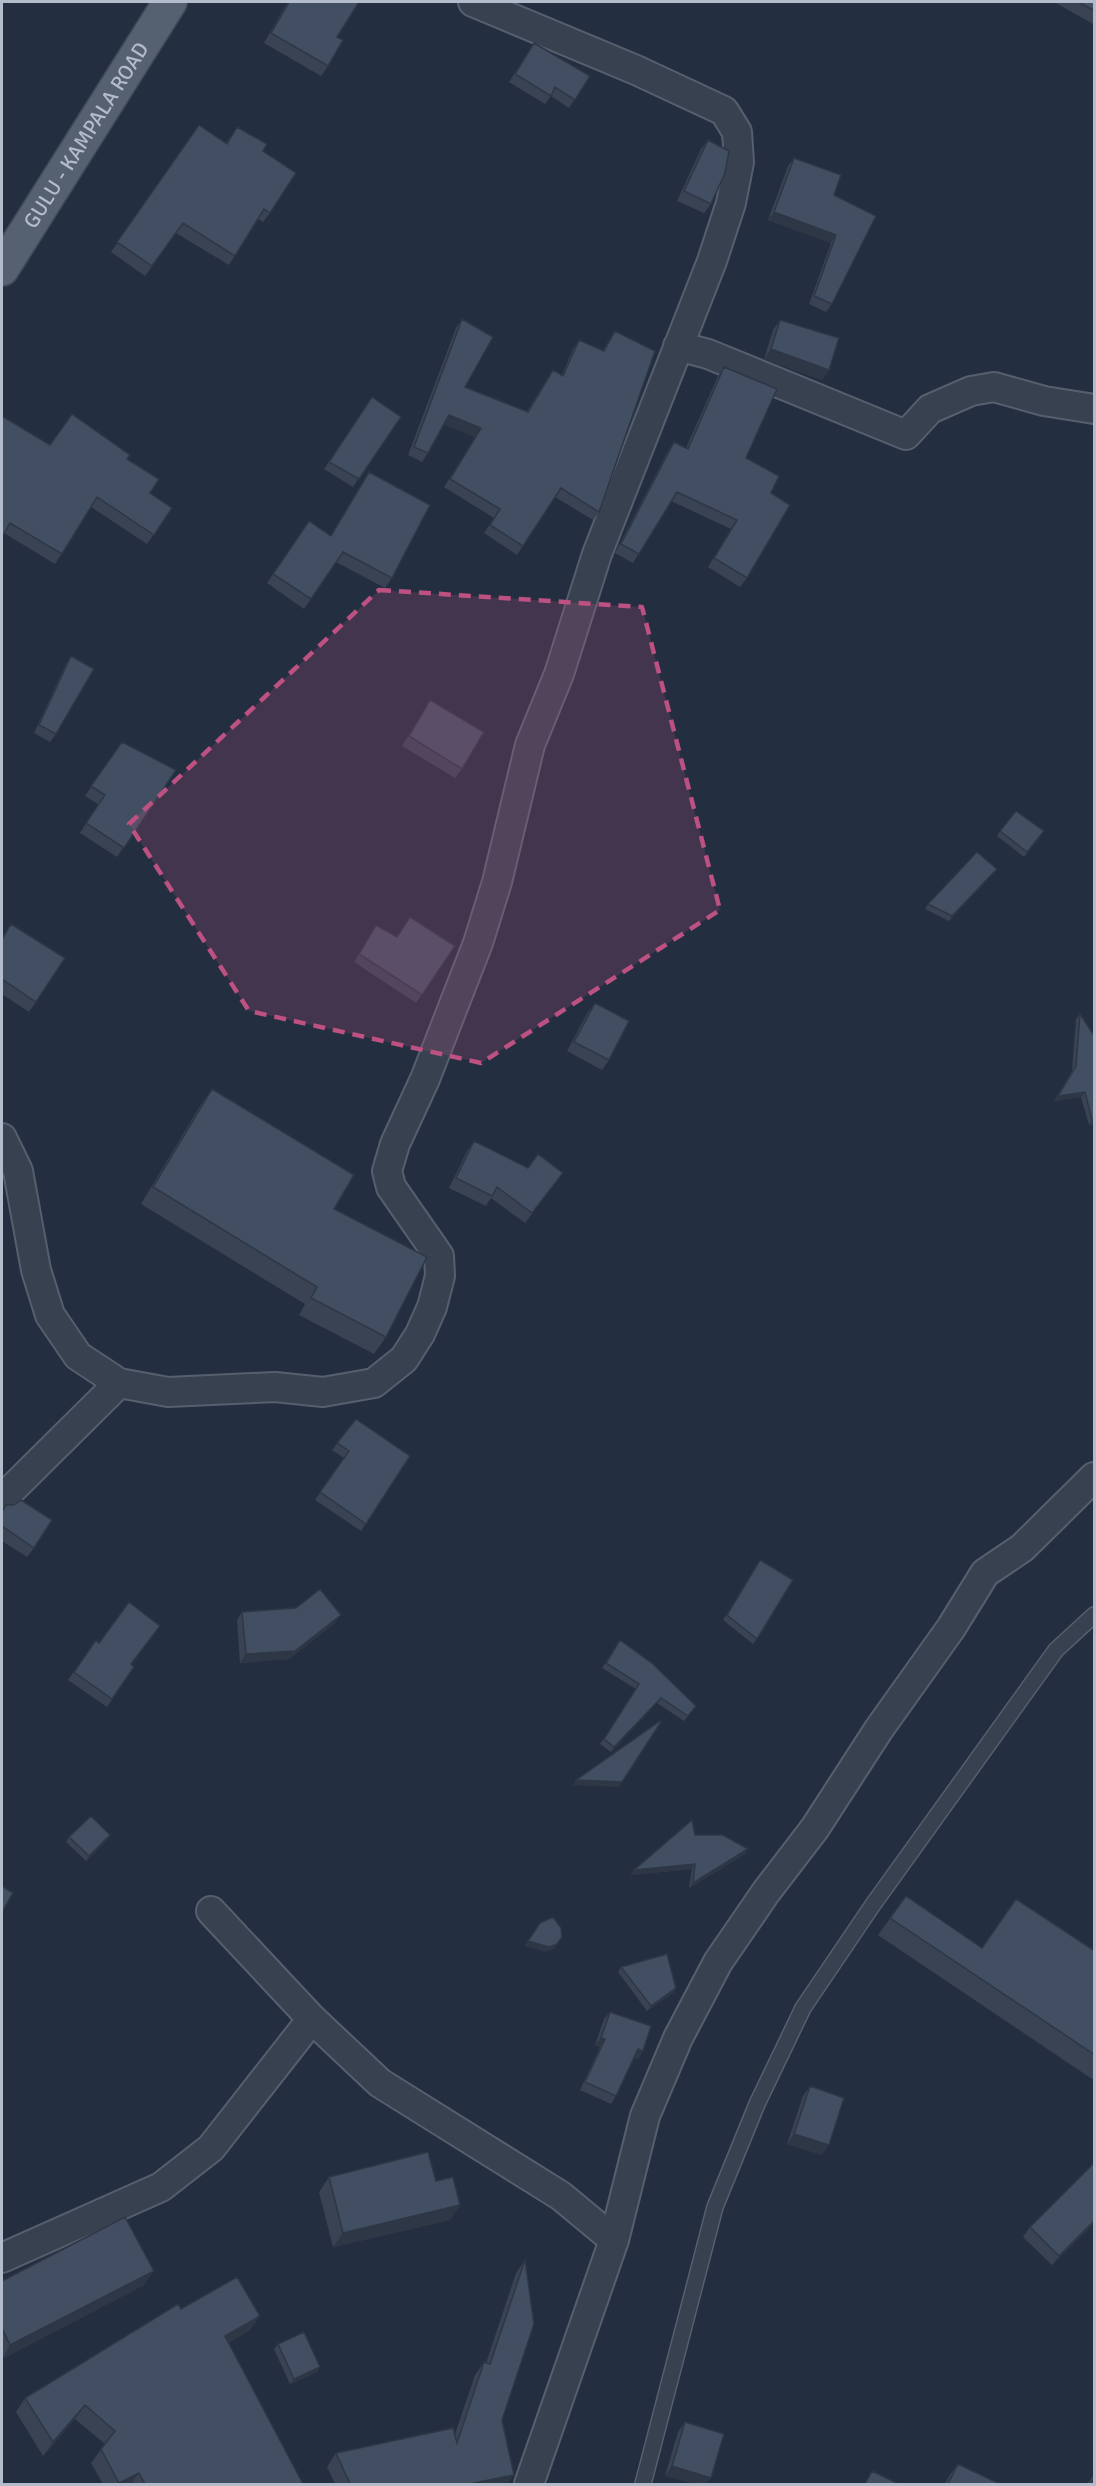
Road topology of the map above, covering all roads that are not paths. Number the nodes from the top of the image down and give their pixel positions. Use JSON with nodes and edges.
{"nodes":[{"id":1,"x":170,"y":2,"type":"edge"},
{"id":2,"x":474,"y":2,"type":"edge"},
{"id":3,"x":2,"y":268,"type":"edge"},
{"id":4,"x":678,"y":345,"type":"junction"},
{"id":5,"x":1095,"y":410,"type":"edge"},
{"id":6,"x":2,"y":1138,"type":"edge"},
{"id":7,"x":119,"y":1383,"type":"junction"},
{"id":8,"x":1095,"y":1477,"type":"edge"},
{"id":9,"x":2,"y":1499,"type":"edge"},
{"id":10,"x":1095,"y":1615,"type":"edge"},
{"id":11,"x":211,"y":1911,"type":"dead end"},
{"id":12,"x":312,"y":2019,"type":"junction"},
{"id":13,"x":614,"y":2240,"type":"junction"},
{"id":14,"x":2,"y":2258,"type":"edge"},
{"id":15,"x":529,"y":2484,"type":"edge"},
{"id":16,"x":643,"y":2484,"type":"edge"}],
"edges":[{"from":1,"to":3,"type":"main road","name":"GULU - KAMPALA ROAD"},
{"from":2,"to":4,"type":"street"},
{"from":4,"to":5,"type":"street"},
{"from":4,"to":7,"type":"street"},
{"from":6,"to":7,"type":"street"},
{"from":7,"to":9,"type":"street"},
{"from":8,"to":13,"type":"street"},
{"from":10,"to":16,"type":"lane"},
{"from":11,"to":12,"type":"street"},
{"from":12,"to":13,"type":"street"},
{"from":12,"to":14,"type":"street"},
{"from":13,"to":15,"type":"street"}]}
